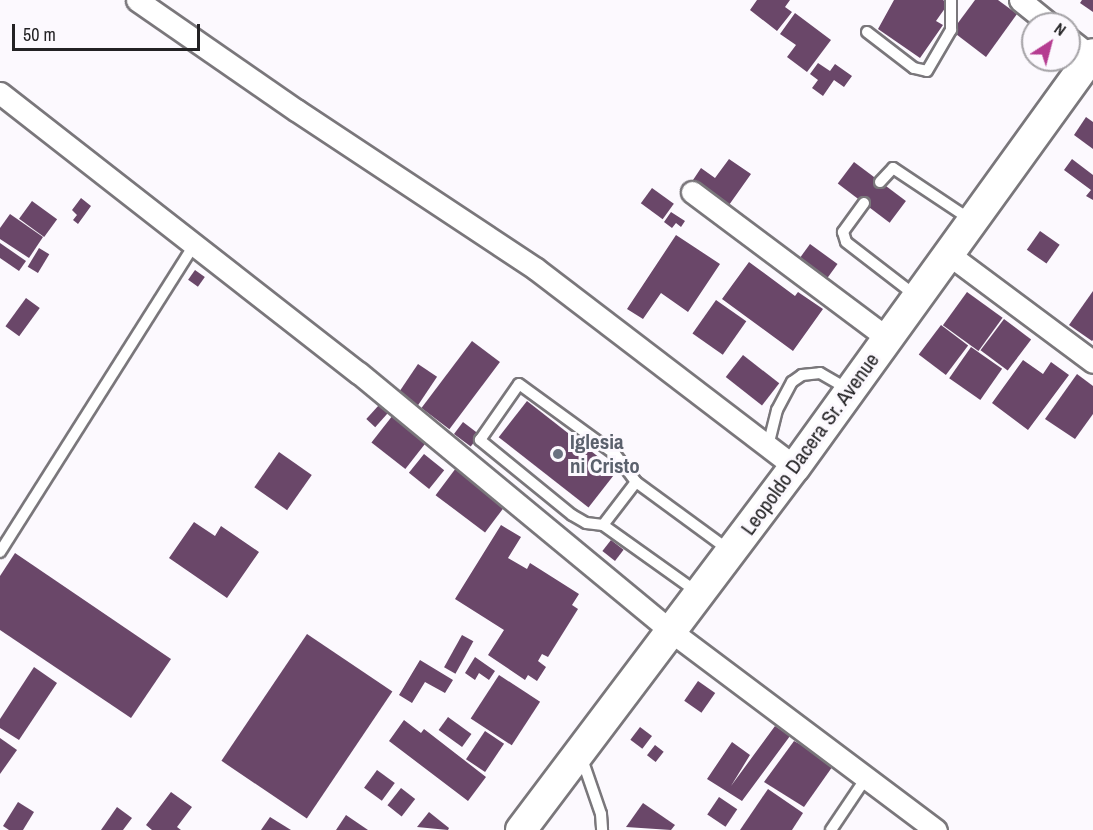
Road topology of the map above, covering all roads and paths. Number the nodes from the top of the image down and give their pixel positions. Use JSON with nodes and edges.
{"nodes":[{"id":1,"x":137,"y":0,"type":"edge"},
{"id":2,"x":951,"y":0,"type":"edge"},
{"id":3,"x":1020,"y":0,"type":"edge"},
{"id":4,"x":1035,"y":12,"type":"edge"},
{"id":5,"x":867,"y":32,"type":"dead end"},
{"id":6,"x":1084,"y":50,"type":"edge"},
{"id":7,"x":0,"y":93,"type":"edge"},
{"id":8,"x":880,"y":182,"type":"dead end"},
{"id":9,"x":692,"y":192,"type":"dead end"},
{"id":10,"x":864,"y":203,"type":"dead end"},
{"id":11,"x":971,"y":221,"type":"junction"},
{"id":12,"x":194,"y":245,"type":"junction"},
{"id":13,"x":947,"y":253,"type":"junction"},
{"id":14,"x":916,"y":296,"type":"junction"},
{"id":15,"x":887,"y":338,"type":"junction"},
{"id":16,"x":1093,"y":362,"type":"edge"},
{"id":17,"x":849,"y":390,"type":"junction"},
{"id":18,"x":768,"y":446,"type":"junction"},
{"id":19,"x":795,"y":467,"type":"junction"},
{"id":20,"x":636,"y":482,"type":"junction"},
{"id":21,"x":603,"y":525,"type":"junction"},
{"id":22,"x":0,"y":552,"type":"edge"},
{"id":23,"x":731,"y":552,"type":"junction"},
{"id":24,"x":700,"y":594,"type":"junction"},
{"id":25,"x":672,"y":632,"type":"junction"},
{"id":26,"x":580,"y":754,"type":"junction"},
{"id":27,"x":866,"y":778,"type":"junction"},
{"id":28,"x":521,"y":830,"type":"edge"},
{"id":29,"x":602,"y":830,"type":"edge"},
{"id":30,"x":831,"y":830,"type":"edge"},
{"id":31,"x":936,"y":830,"type":"edge"}],
"edges":[{"from":1,"to":18,"type":"street"},
{"from":2,"to":5,"type":"lane"},
{"from":3,"to":4,"type":"street"},
{"from":6,"to":11,"type":"main road","name":"Leopoldo Dacera Sr. Avenue"},
{"from":7,"to":12,"type":"street"},
{"from":8,"to":11,"type":"lane"},
{"from":9,"to":15,"type":"street"},
{"from":10,"to":14,"type":"lane"},
{"from":11,"to":13,"type":"main road","name":"Leopoldo Dacera Sr. Avenue"},
{"from":12,"to":22,"type":"lane"},
{"from":12,"to":25,"type":"street"},
{"from":13,"to":14,"type":"main road","name":"Leopoldo Dacera Sr. Avenue"},
{"from":13,"to":16,"type":"street"},
{"from":14,"to":15,"type":"main road","name":"Leopoldo Dacera Sr. Avenue"},
{"from":15,"to":17,"type":"main road","name":"Leopoldo Dacera Sr. Avenue"},
{"from":17,"to":18,"type":"lane"},
{"from":17,"to":19,"type":"main road","name":"Leopoldo Dacera Sr. Avenue"},
{"from":18,"to":19,"type":"street"},
{"from":19,"to":23,"type":"main road","name":"Leopoldo Dacera Sr. Avenue"},
{"from":20,"to":21,"type":"lane"},
{"from":20,"to":21,"type":"lane"},
{"from":20,"to":23,"type":"lane"},
{"from":21,"to":24,"type":"lane"},
{"from":23,"to":24,"type":"main road","name":"Leopoldo Dacera Sr. Avenue"},
{"from":24,"to":25,"type":"main road","name":"Leopoldo Dacera Sr. Avenue"},
{"from":25,"to":26,"type":"main road","name":"Leopoldo Dacera Sr. Avenue"},
{"from":25,"to":27,"type":"street"},
{"from":26,"to":28,"type":"main road","name":"Leopoldo Dacera Sr. Avenue"},
{"from":26,"to":29,"type":"lane"},
{"from":27,"to":30,"type":"lane"},
{"from":27,"to":31,"type":"street"}]}
